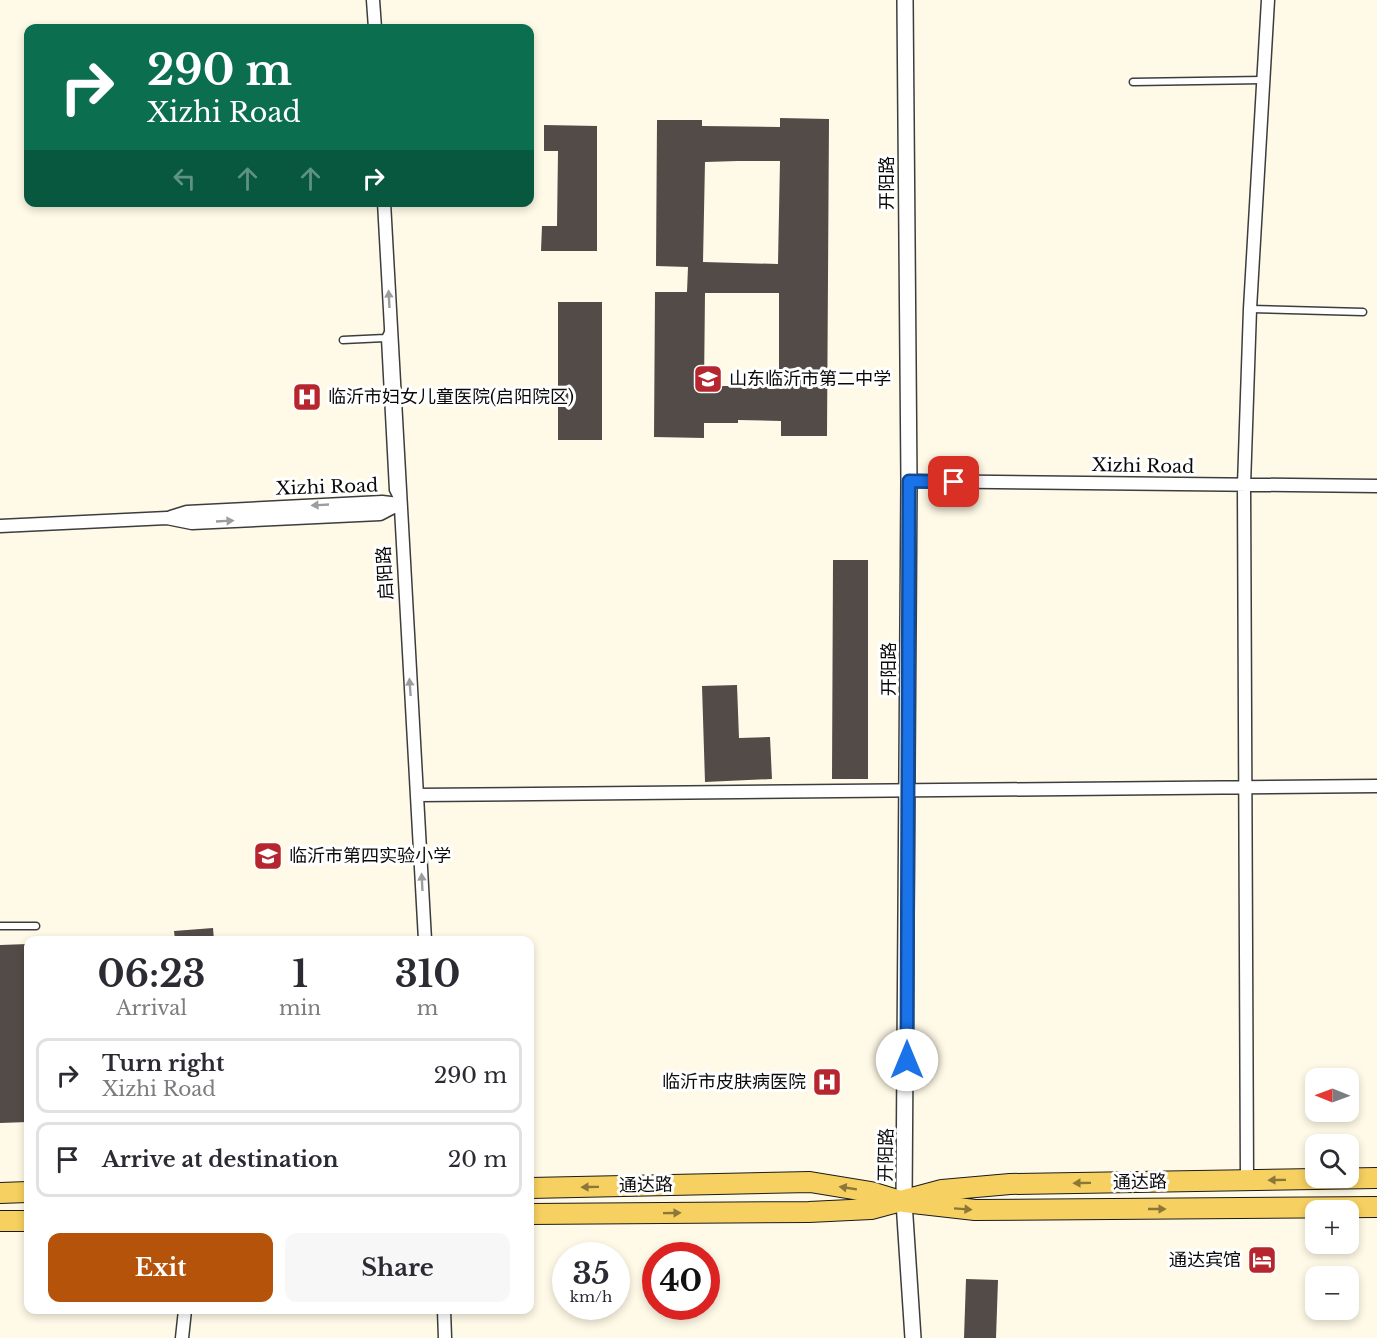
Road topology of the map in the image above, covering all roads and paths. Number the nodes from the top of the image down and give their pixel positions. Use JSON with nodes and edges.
{"nodes":[{"id":1,"x":373,"y":0,"type":"edge"},
{"id":2,"x":905,"y":0,"type":"edge"},
{"id":3,"x":1268,"y":0,"type":"edge"},
{"id":4,"x":375,"y":24,"type":"edge"},
{"id":5,"x":1263,"y":80,"type":"junction"},
{"id":6,"x":1133,"y":82,"type":"dead end"},
{"id":7,"x":384,"y":207,"type":"edge"},
{"id":8,"x":1250,"y":309,"type":"junction"},
{"id":9,"x":1363,"y":312,"type":"dead end"},
{"id":10,"x":388,"y":332,"type":"junction"},
{"id":11,"x":343,"y":340,"type":"dead end"},
{"id":12,"x":909,"y":481,"type":"junction"},
{"id":13,"x":1244,"y":485,"type":"junction"},
{"id":14,"x":1377,"y":486,"type":"edge"},
{"id":15,"x":399,"y":504,"type":"junction"},
{"id":16,"x":0,"y":526,"type":"edge"},
{"id":17,"x":1377,"y":786,"type":"edge"},
{"id":18,"x":1246,"y":787,"type":"junction"},
{"id":19,"x":908,"y":788,"type":"junction"},
{"id":20,"x":417,"y":795,"type":"junction"},
{"id":21,"x":0,"y":926,"type":"edge"},
{"id":22,"x":36,"y":926,"type":"dead end"},
{"id":23,"x":426,"y":936,"type":"edge"},
{"id":24,"x":1377,"y":1178,"type":"edge"},
{"id":25,"x":1248,"y":1181,"type":"junction"},
{"id":26,"x":534,"y":1188,"type":"edge"},
{"id":27,"x":24,"y":1192,"type":"edge"},
{"id":28,"x":0,"y":1193,"type":"edge"},
{"id":29,"x":904,"y":1202,"type":"junction"},
{"id":30,"x":1377,"y":1207,"type":"edge"},
{"id":31,"x":534,"y":1215,"type":"edge"},
{"id":32,"x":0,"y":1221,"type":"edge"},
{"id":33,"x":24,"y":1221,"type":"edge"},
{"id":34,"x":185,"y":1314,"type":"edge"},
{"id":35,"x":444,"y":1314,"type":"edge"},
{"id":36,"x":182,"y":1338,"type":"edge"},
{"id":37,"x":445,"y":1338,"type":"edge"},
{"id":38,"x":913,"y":1338,"type":"edge"}],
"edges":[{"from":1,"to":4,"type":"street"},
{"from":2,"to":12,"type":"street","name":"开阳路"},
{"from":3,"to":5,"type":"street"},
{"from":5,"to":6,"type":"lane"},
{"from":5,"to":8,"type":"street"},
{"from":10,"to":7,"type":"street","name":"启阳路","one_way":true},
{"from":8,"to":9,"type":"lane"},
{"from":8,"to":13,"type":"street"},
{"from":10,"to":11,"type":"lane"},
{"from":10,"to":15,"type":"street","name":"启阳路"},
{"from":12,"to":13,"type":"street","name":"Xizhi Road"},
{"from":12,"to":19,"type":"street","name":"开阳路"},
{"from":13,"to":14,"type":"street","name":"Xizhi Road"},
{"from":13,"to":18,"type":"street"},
{"from":15,"to":16,"type":"street","name":"Xizhi Road"},
{"from":20,"to":15,"type":"street","name":"启阳路","one_way":true},
{"from":17,"to":18,"type":"street"},
{"from":18,"to":19,"type":"street"},
{"from":18,"to":25,"type":"street"},
{"from":19,"to":20,"type":"street"},
{"from":19,"to":29,"type":"street","name":"开阳路"},
{"from":23,"to":20,"type":"street","name":"启阳路","one_way":true},
{"from":21,"to":22,"type":"lane"},
{"from":24,"to":25,"type":"main road","name":"通达路","one_way":true},
{"from":25,"to":29,"type":"main road","name":"通达路","one_way":true},
{"from":29,"to":26,"type":"main road","name":"通达路","one_way":true},
{"from":27,"to":28,"type":"main road"},
{"from":29,"to":30,"type":"main road","name":"通达路","one_way":true},
{"from":31,"to":29,"type":"main road","name":"通达路","one_way":true},
{"from":29,"to":38,"type":"street","name":"开阳路"},
{"from":32,"to":33,"type":"main road"},
{"from":34,"to":36,"type":"street"},
{"from":35,"to":37,"type":"street"}]}
